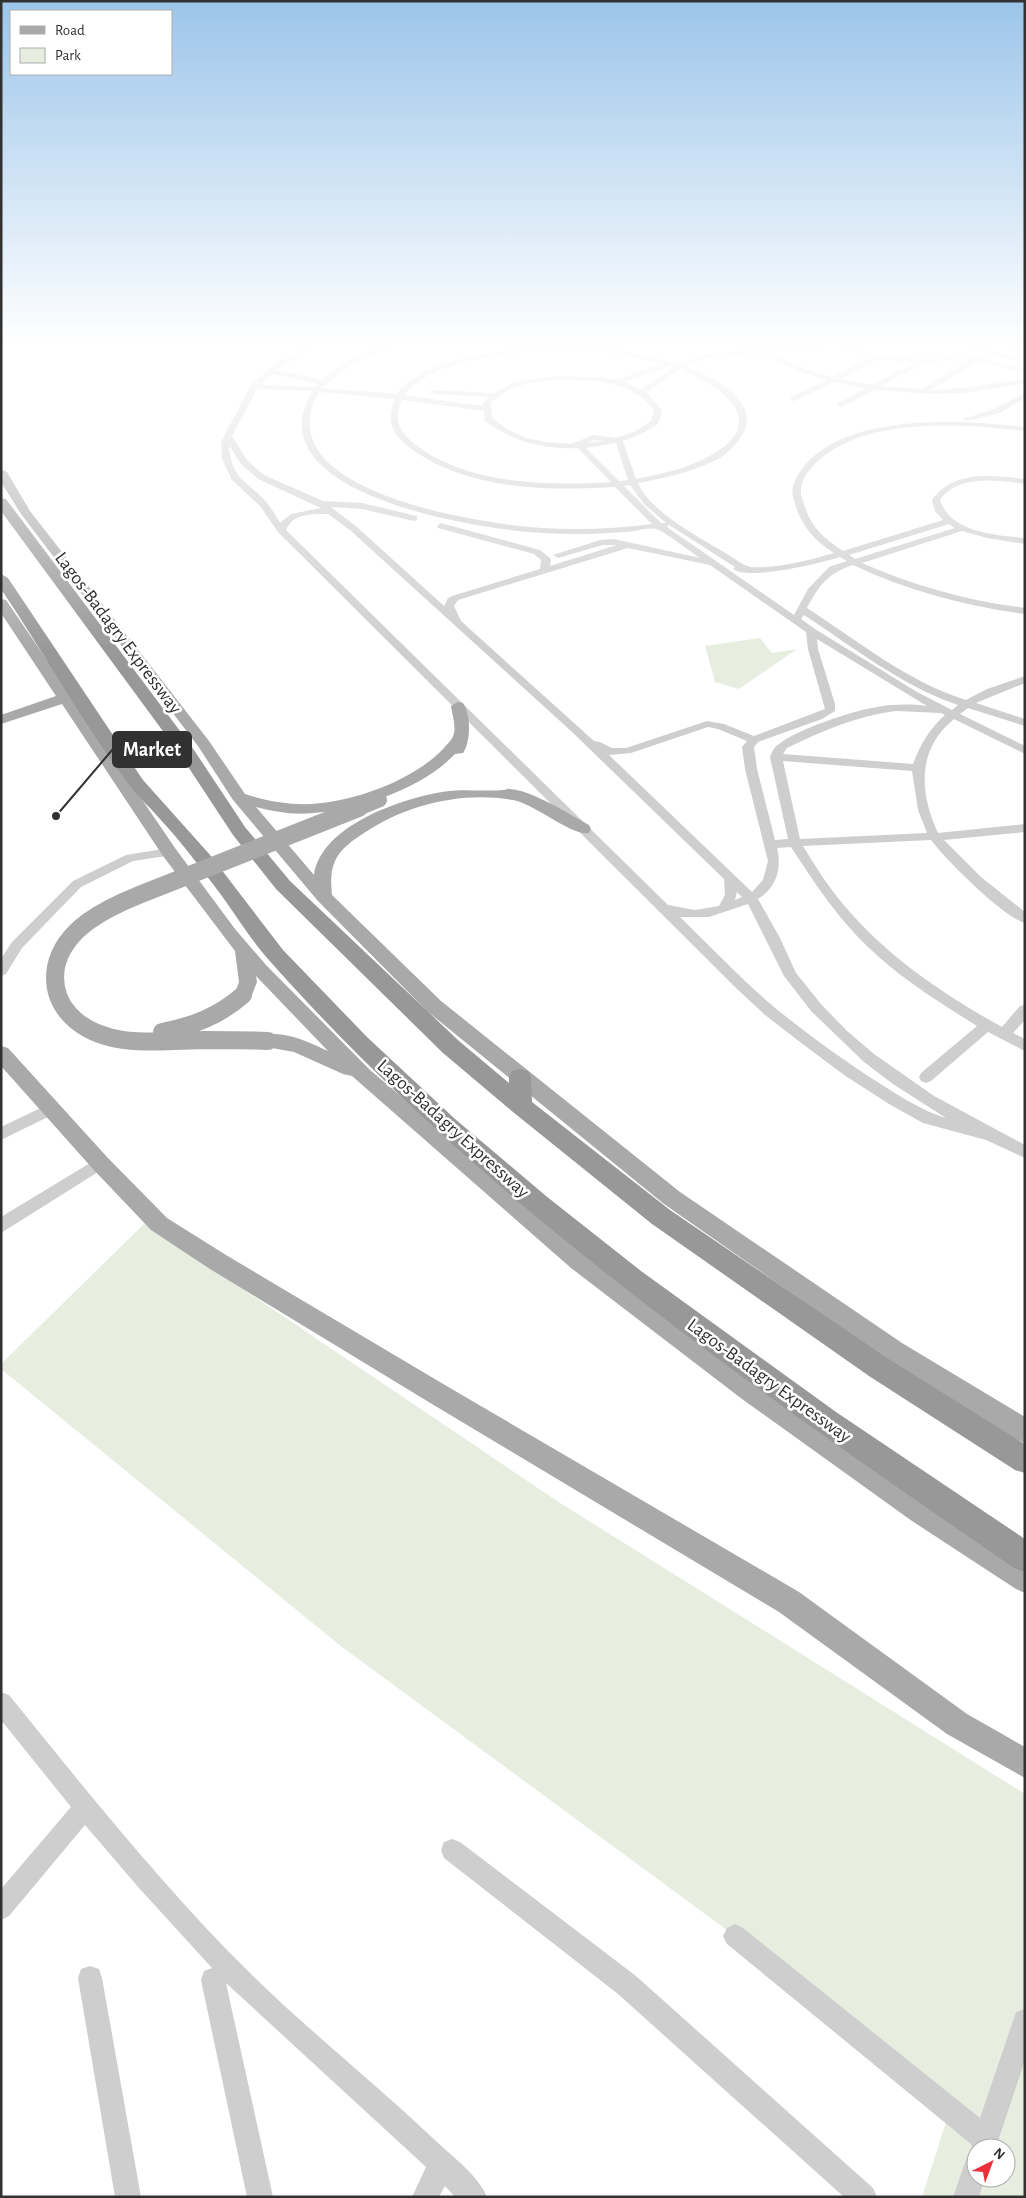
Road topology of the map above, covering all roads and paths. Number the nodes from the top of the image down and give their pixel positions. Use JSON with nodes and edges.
{"nodes":[{"id":1,"x":226,"y":446,"type":"edge"},
{"id":2,"x":234,"y":446,"type":"edge"},
{"id":3,"x":311,"y":446,"type":"edge"},
{"id":4,"x":413,"y":446,"type":"edge"},
{"id":5,"x":573,"y":446,"type":"edge"},
{"id":6,"x":579,"y":446,"type":"joint"},
{"id":7,"x":620,"y":446,"type":"edge"},
{"id":8,"x":729,"y":446,"type":"edge"},
{"id":9,"x":837,"y":446,"type":"edge"},
{"id":10,"x":1,"y":472,"type":"edge"},
{"id":11,"x":634,"y":481,"type":"junction"},
{"id":12,"x":1025,"y":482,"type":"edge"},
{"id":13,"x":616,"y":484,"type":"junction"},
{"id":14,"x":1,"y":502,"type":"edge"},
{"id":15,"x":325,"y":507,"type":"junction"},
{"id":16,"x":949,"y":521,"type":"junction"},
{"id":17,"x":674,"y":523,"type":"junction"},
{"id":18,"x":659,"y":526,"type":"junction"},
{"id":19,"x":963,"y":528,"type":"junction"},
{"id":20,"x":281,"y":530,"type":"junction"},
{"id":21,"x":1025,"y":541,"type":"edge"},
{"id":22,"x":629,"y":545,"type":"junction"},
{"id":23,"x":841,"y":554,"type":"junction"},
{"id":24,"x":577,"y":562,"type":"junction"},
{"id":25,"x":853,"y":562,"type":"junction"},
{"id":26,"x":715,"y":565,"type":"junction"},
{"id":27,"x":747,"y":570,"type":"junction"},
{"id":28,"x":545,"y":571,"type":"junction"},
{"id":29,"x":1,"y":578,"type":"edge"},
{"id":30,"x":1,"y":603,"type":"edge"},
{"id":31,"x":801,"y":608,"type":"junction"},
{"id":32,"x":1025,"y":611,"type":"edge"},
{"id":33,"x":797,"y":620,"type":"junction"},
{"id":34,"x":461,"y":626,"type":"junction"},
{"id":35,"x":811,"y":631,"type":"junction"},
{"id":36,"x":1025,"y":679,"type":"edge"},
{"id":37,"x":62,"y":694,"type":"junction"},
{"id":38,"x":966,"y":703,"type":"junction"},
{"id":39,"x":458,"y":706,"type":"junction"},
{"id":40,"x":953,"y":713,"type":"junction"},
{"id":41,"x":1,"y":714,"type":"edge"},
{"id":42,"x":1,"y":720,"type":"edge"},
{"id":43,"x":1025,"y":723,"type":"edge"},
{"id":44,"x":575,"y":729,"type":"junction"},
{"id":45,"x":461,"y":738,"type":"junction"},
{"id":46,"x":754,"y":740,"type":"junction"},
{"id":47,"x":1025,"y":751,"type":"edge"},
{"id":48,"x":776,"y":757,"type":"junction"},
{"id":49,"x":918,"y":768,"type":"junction"},
{"id":50,"x":520,"y":796,"type":"junction"},
{"id":51,"x":238,"y":797,"type":"junction"},
{"id":52,"x":384,"y":804,"type":"junction"},
{"id":53,"x":1025,"y":828,"type":"edge"},
{"id":54,"x":583,"y":830,"type":"junction"},
{"id":55,"x":934,"y":837,"type":"junction"},
{"id":56,"x":769,"y":844,"type":"junction"},
{"id":57,"x":795,"y":844,"type":"junction"},
{"id":58,"x":169,"y":852,"type":"junction"},
{"id":59,"x":730,"y":878,"type":"junction"},
{"id":60,"x":324,"y":897,"type":"junction"},
{"id":61,"x":751,"y":898,"type":"junction"},
{"id":62,"x":662,"y":907,"type":"junction"},
{"id":63,"x":724,"y":909,"type":"junction"},
{"id":64,"x":1025,"y":919,"type":"edge"},
{"id":65,"x":242,"y":950,"type":"junction"},
{"id":66,"x":1,"y":971,"type":"edge"},
{"id":67,"x":1025,"y":1010,"type":"edge"},
{"id":68,"x":987,"y":1026,"type":"junction"},
{"id":69,"x":1003,"y":1035,"type":"junction"},
{"id":70,"x":1025,"y":1046,"type":"edge"},
{"id":71,"x":1,"y":1053,"type":"edge"},
{"id":72,"x":363,"y":1075,"type":"junction"},
{"id":73,"x":520,"y":1077,"type":"junction"},
{"id":74,"x":926,"y":1077,"type":"dead end"},
{"id":75,"x":521,"y":1106,"type":"junction"},
{"id":76,"x":52,"y":1108,"type":"junction"},
{"id":77,"x":1,"y":1134,"type":"edge"},
{"id":78,"x":986,"y":1134,"type":"junction"},
{"id":79,"x":1025,"y":1152,"type":"edge"},
{"id":80,"x":100,"y":1163,"type":"junction"},
{"id":81,"x":1,"y":1226,"type":"edge"},
{"id":82,"x":1025,"y":1431,"type":"edge"},
{"id":83,"x":1025,"y":1460,"type":"edge"},
{"id":84,"x":1025,"y":1558,"type":"edge"},
{"id":85,"x":1025,"y":1580,"type":"edge"},
{"id":86,"x":1,"y":1703,"type":"edge"},
{"id":87,"x":1025,"y":1763,"type":"edge"},
{"id":88,"x":86,"y":1808,"type":"junction"},
{"id":89,"x":452,"y":1850,"type":"dead end"},
{"id":90,"x":1,"y":1908,"type":"edge"},
{"id":91,"x":735,"y":1936,"type":"dead end"},
{"id":92,"x":90,"y":1978,"type":"dead end"},
{"id":93,"x":213,"y":1980,"type":"dead end"},
{"id":94,"x":1025,"y":2021,"type":"edge"},
{"id":95,"x":977,"y":2138,"type":"edge"},
{"id":96,"x":986,"y":2138,"type":"edge"},
{"id":97,"x":442,"y":2163,"type":"junction"},
{"id":98,"x":128,"y":2197,"type":"edge"},
{"id":99,"x":260,"y":2197,"type":"edge"},
{"id":100,"x":425,"y":2197,"type":"edge"},
{"id":101,"x":474,"y":2197,"type":"edge"},
{"id":102,"x":864,"y":2197,"type":"edge"}],
"edges":[{"from":1,"to":20,"type":"street"},
{"from":2,"to":15,"type":"street"},
{"from":3,"to":18,"type":"street"},
{"from":4,"to":13,"type":"street"},
{"from":5,"to":6,"type":"street"},
{"from":6,"to":13,"type":"street"},
{"from":7,"to":11,"type":"street"},
{"from":8,"to":11,"type":"street"},
{"from":9,"to":23,"type":"street"},
{"from":10,"to":51,"type":"main road","name":"Lagos-Badagry Expressway"},
{"from":11,"to":13,"type":"street"},
{"from":11,"to":17,"type":"street"},
{"from":12,"to":16,"type":"street"},
{"from":13,"to":18,"type":"street"},
{"from":14,"to":75,"type":"highway","name":"Lagos-Badagry Expressway"},
{"from":15,"to":20,"type":"street"},
{"from":15,"to":28,"type":"street"},
{"from":15,"to":34,"type":"street"},
{"from":16,"to":19,"type":"street"},
{"from":16,"to":23,"type":"street"},
{"from":17,"to":18,"type":"street"},
{"from":17,"to":27,"type":"street"},
{"from":18,"to":26,"type":"street"},
{"from":19,"to":21,"type":"street"},
{"from":19,"to":25,"type":"street"},
{"from":20,"to":39,"type":"street"},
{"from":22,"to":24,"type":"street"},
{"from":22,"to":24,"type":"street"},
{"from":22,"to":26,"type":"street"},
{"from":23,"to":25,"type":"street"},
{"from":23,"to":27,"type":"street"},
{"from":24,"to":28,"type":"street"},
{"from":25,"to":31,"type":"street"},
{"from":25,"to":32,"type":"street"},
{"from":26,"to":27,"type":"street"},
{"from":26,"to":33,"type":"street"},
{"from":28,"to":34,"type":"street"},
{"from":29,"to":84,"type":"highway","name":"Lagos-Badagry Expressway"},
{"from":30,"to":37,"type":"main road","name":"Lagos-Badagry Expressway"},
{"from":31,"to":33,"type":"street"},
{"from":31,"to":38,"type":"street"},
{"from":33,"to":35,"type":"street"},
{"from":34,"to":44,"type":"street"},
{"from":35,"to":40,"type":"street"},
{"from":35,"to":46,"type":"street"},
{"from":36,"to":38,"type":"street"},
{"from":37,"to":41,"type":"main road"},
{"from":37,"to":42,"type":"main road"},
{"from":37,"to":58,"type":"main road","name":"Lagos-Badagry Expressway"},
{"from":38,"to":40,"type":"street"},
{"from":38,"to":43,"type":"street"},
{"from":39,"to":45,"type":"main road"},
{"from":39,"to":54,"type":"street"},
{"from":40,"to":47,"type":"street"},
{"from":40,"to":48,"type":"street"},
{"from":40,"to":49,"type":"street"},
{"from":44,"to":46,"type":"street"},
{"from":44,"to":59,"type":"street"},
{"from":45,"to":51,"type":"main road"},
{"from":45,"to":52,"type":"main road"},
{"from":46,"to":56,"type":"street"},
{"from":48,"to":49,"type":"street"},
{"from":48,"to":57,"type":"street"},
{"from":49,"to":55,"type":"street"},
{"from":50,"to":52,"type":"main road"},
{"from":50,"to":54,"type":"main road"},
{"from":50,"to":60,"type":"main road"},
{"from":51,"to":60,"type":"main road","name":"Lagos-Badagry Expressway"},
{"from":52,"to":65,"type":"main road","bridge":true},
{"from":52,"to":72,"type":"main road","bridge":true},
{"from":53,"to":55,"type":"street"},
{"from":54,"to":62,"type":"street"},
{"from":55,"to":57,"type":"street"},
{"from":55,"to":64,"type":"street"},
{"from":56,"to":57,"type":"street"},
{"from":56,"to":61,"type":"street"},
{"from":57,"to":68,"type":"street"},
{"from":58,"to":65,"type":"main road","name":"Lagos-Badagry Expressway"},
{"from":58,"to":66,"type":"street"},
{"from":59,"to":61,"type":"street"},
{"from":59,"to":63,"type":"street"},
{"from":60,"to":73,"type":"main road","name":"Lagos-Badagry Expressway"},
{"from":61,"to":63,"type":"street"},
{"from":61,"to":78,"type":"street"},
{"from":62,"to":63,"type":"street"},
{"from":62,"to":78,"type":"street"},
{"from":65,"to":72,"type":"main road","name":"Lagos-Badagry Expressway"},
{"from":67,"to":69,"type":"street"},
{"from":68,"to":69,"type":"street"},
{"from":68,"to":74,"type":"street"},
{"from":69,"to":70,"type":"street"},
{"from":71,"to":76,"type":"main road"},
{"from":72,"to":85,"type":"main road","name":"Lagos-Badagry Expressway"},
{"from":73,"to":75,"type":"highway"},
{"from":73,"to":82,"type":"main road","name":"Lagos-Badagry Expressway"},
{"from":75,"to":83,"type":"highway","name":"Lagos-Badagry Expressway"},
{"from":76,"to":77,"type":"street"},
{"from":76,"to":80,"type":"main road"},
{"from":78,"to":79,"type":"street"},
{"from":80,"to":81,"type":"street"},
{"from":80,"to":87,"type":"main road"},
{"from":86,"to":88,"type":"street"},
{"from":88,"to":90,"type":"street"},
{"from":88,"to":97,"type":"street"},
{"from":89,"to":102,"type":"street"},
{"from":91,"to":95,"type":"street"},
{"from":92,"to":98,"type":"street"},
{"from":93,"to":99,"type":"street"},
{"from":94,"to":96,"type":"street"},
{"from":97,"to":100,"type":"street"},
{"from":97,"to":101,"type":"street"}]}
